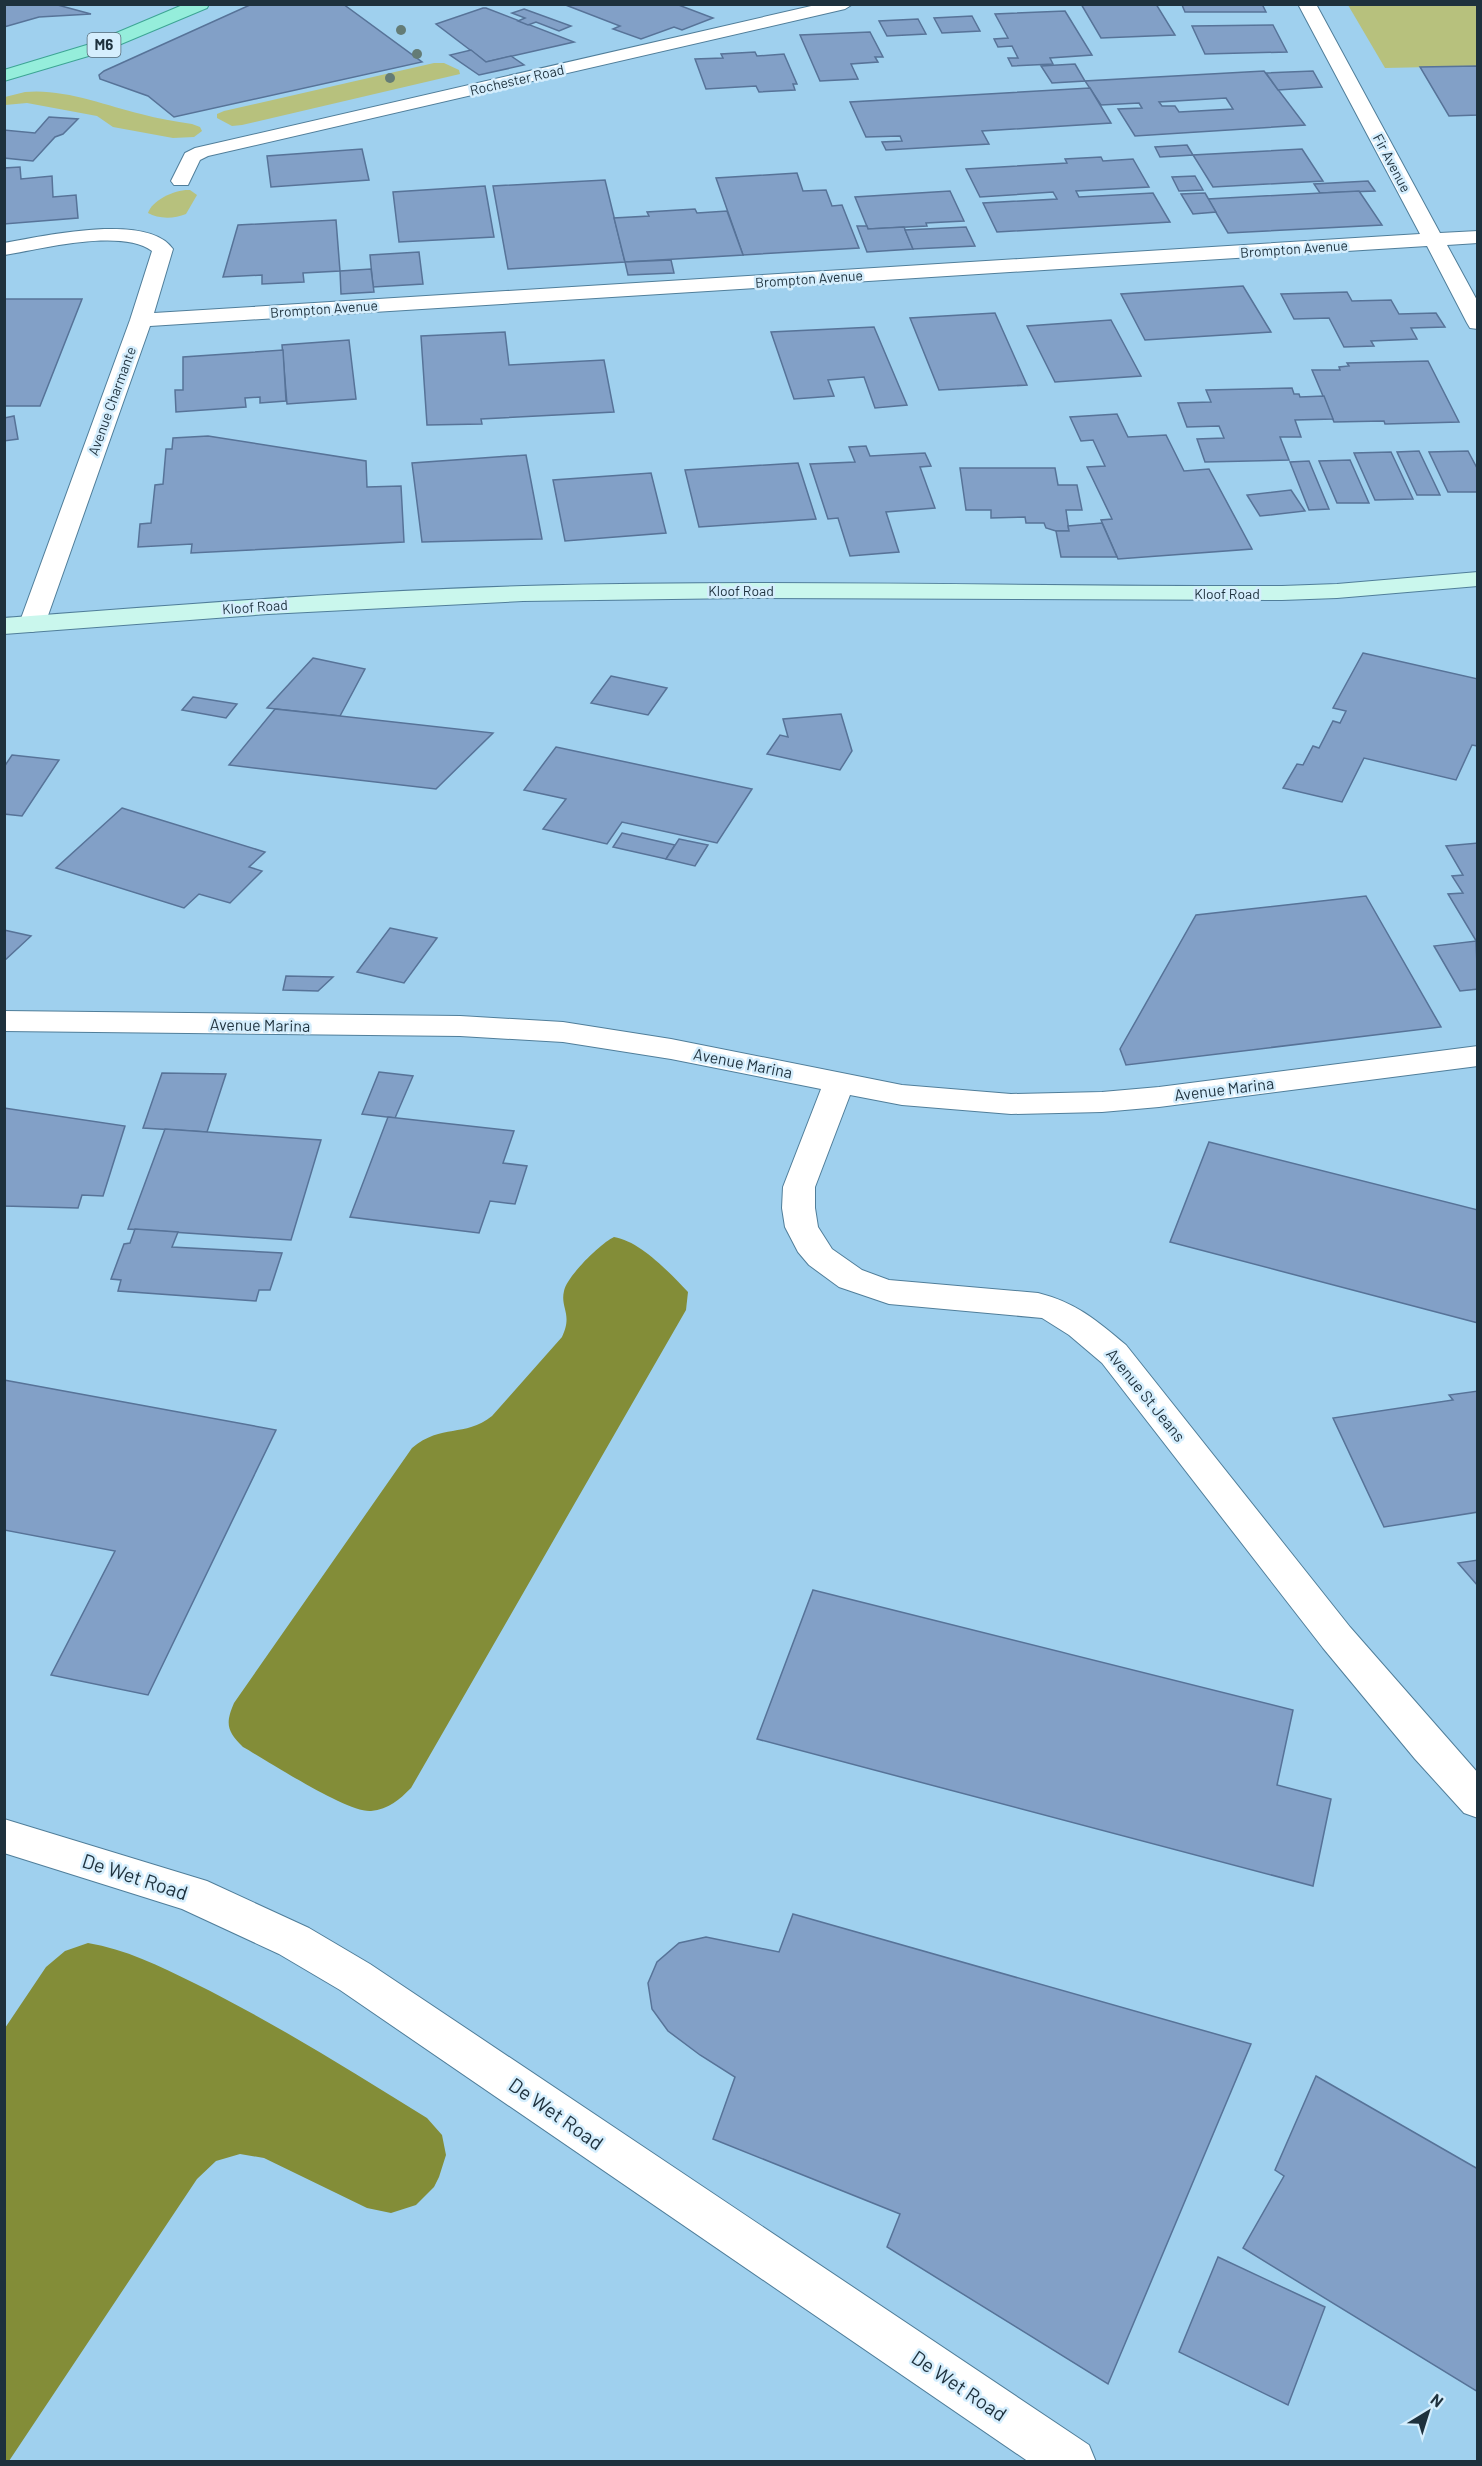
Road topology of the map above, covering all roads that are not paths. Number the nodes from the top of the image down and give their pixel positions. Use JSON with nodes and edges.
{"nodes":[{"id":1,"x":201,"y":4,"type":"edge"},
{"id":2,"x":845,"y":4,"type":"edge"},
{"id":3,"x":1307,"y":4,"type":"edge"},
{"id":4,"x":4,"y":76,"type":"edge"},
{"id":5,"x":180,"y":181,"type":"dead end"},
{"id":6,"x":1478,"y":237,"type":"edge"},
{"id":7,"x":1434,"y":241,"type":"junction"},
{"id":8,"x":4,"y":249,"type":"edge"},
{"id":9,"x":141,"y":320,"type":"junction"},
{"id":10,"x":1478,"y":323,"type":"edge"},
{"id":11,"x":1478,"y":579,"type":"edge"},
{"id":12,"x":32,"y":624,"type":"junction"},
{"id":13,"x":4,"y":626,"type":"edge"},
{"id":14,"x":4,"y":1021,"type":"edge"},
{"id":15,"x":1478,"y":1056,"type":"edge"},
{"id":16,"x":839,"y":1083,"type":"junction"},
{"id":17,"x":1478,"y":1801,"type":"edge"},
{"id":18,"x":4,"y":1836,"type":"edge"},
{"id":19,"x":1072,"y":2462,"type":"edge"}],
"edges":[{"from":1,"to":4,"type":"main road","number":"M6"},
{"from":2,"to":5,"type":"street","name":"Rochester Road"},
{"from":3,"to":7,"type":"street","name":"Fir Avenue"},
{"from":6,"to":7,"type":"street","name":"Brompton Avenue"},
{"from":7,"to":9,"type":"street","name":"Brompton Avenue"},
{"from":7,"to":10,"type":"street","name":"Fir Avenue"},
{"from":8,"to":9,"type":"street","name":"Avenue Charmante"},
{"from":9,"to":12,"type":"street","name":"Avenue Charmante"},
{"from":11,"to":12,"type":"main road","name":"Kloof Road"},
{"from":12,"to":13,"type":"main road","name":"Kloof Road"},
{"from":14,"to":16,"type":"street","name":"Avenue Marina"},
{"from":15,"to":16,"type":"street","name":"Avenue Marina"},
{"from":16,"to":17,"type":"street","name":"Avenue St Jeans"},
{"from":18,"to":19,"type":"street","name":"De Wet Road"}]}
